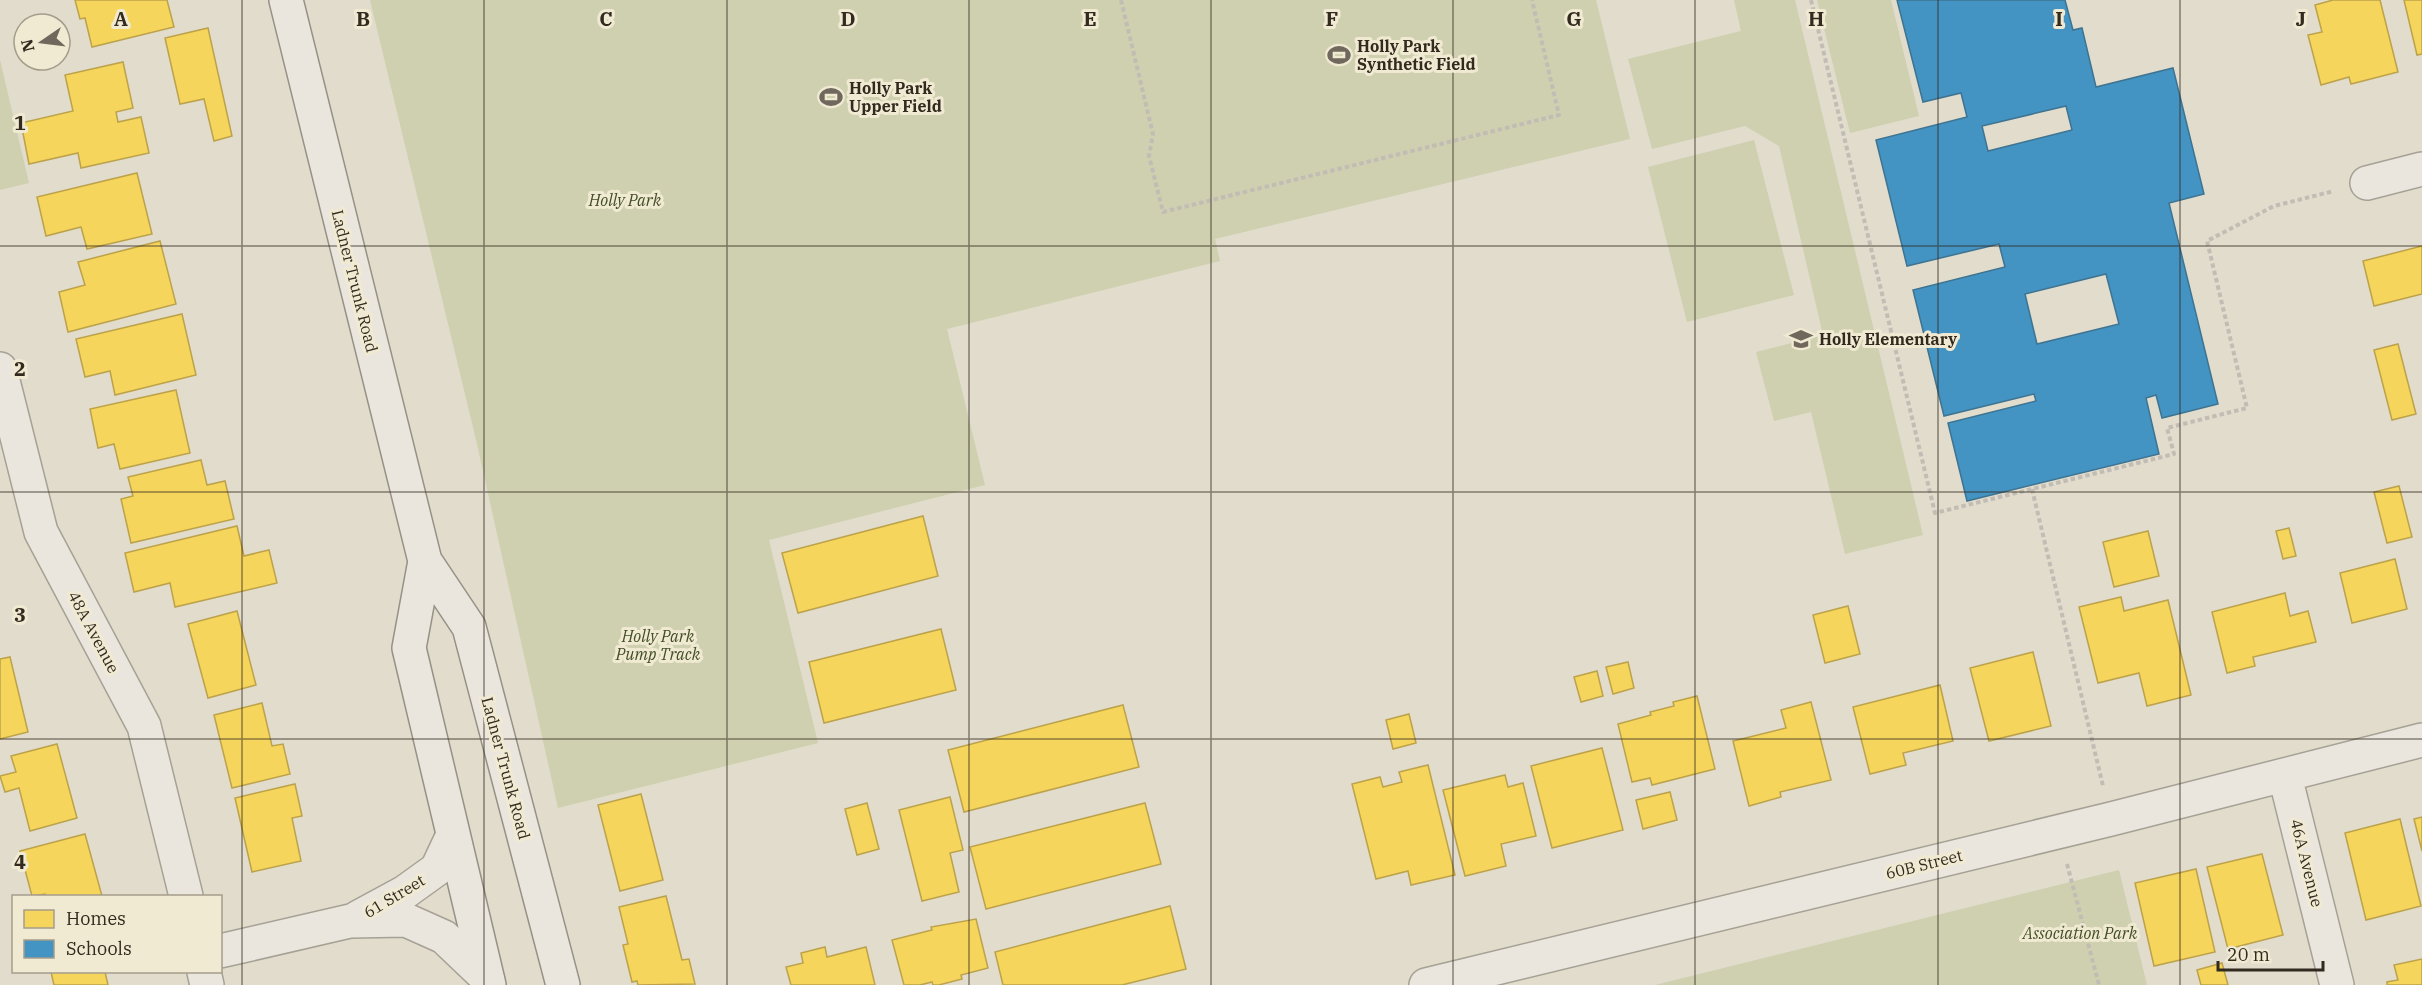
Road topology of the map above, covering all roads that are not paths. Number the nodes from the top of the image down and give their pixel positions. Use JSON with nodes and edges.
{"nodes":[{"id":1,"x":286,"y":0,"type":"edge"},
{"id":2,"x":2422,"y":169,"type":"edge"},
{"id":3,"x":2367,"y":183,"type":"road end"},
{"id":4,"x":0,"y":369,"type":"edge"},
{"id":5,"x":425,"y":561,"type":"junction"},
{"id":6,"x":2422,"y":740,"type":"edge"},
{"id":7,"x":2285,"y":776,"type":"junction"},
{"id":8,"x":452,"y":837,"type":"junction"},
{"id":9,"x":186,"y":895,"type":"edge"},
{"id":10,"x":350,"y":921,"type":"junction"},
{"id":11,"x":222,"y":951,"type":"edge"},
{"id":12,"x":488,"y":981,"type":"edge"},
{"id":13,"x":563,"y":985,"type":"edge"},
{"id":14,"x":1426,"y":985,"type":"edge"},
{"id":15,"x":2337,"y":985,"type":"edge"}],
"edges":[{"from":1,"to":5,"type":"street","name":"Ladner Trunk Road"},
{"from":2,"to":3,"type":"street"},
{"from":4,"to":9,"type":"street","name":"48A Avenue"},
{"from":5,"to":8,"type":"street","name":"Ladner Trunk Road"},
{"from":5,"to":13,"type":"street","name":"Ladner Trunk Road"},
{"from":6,"to":7,"type":"street","name":"60B Street"},
{"from":7,"to":14,"type":"street","name":"60B Street"},
{"from":7,"to":15,"type":"street","name":"46A Avenue"},
{"from":8,"to":10,"type":"street","name":"61 Street"},
{"from":8,"to":12,"type":"street","name":"Ladner Trunk Road"},
{"from":10,"to":11,"type":"street","name":"61 Street"},
{"from":10,"to":12,"type":"street","name":"61 Street"}]}
